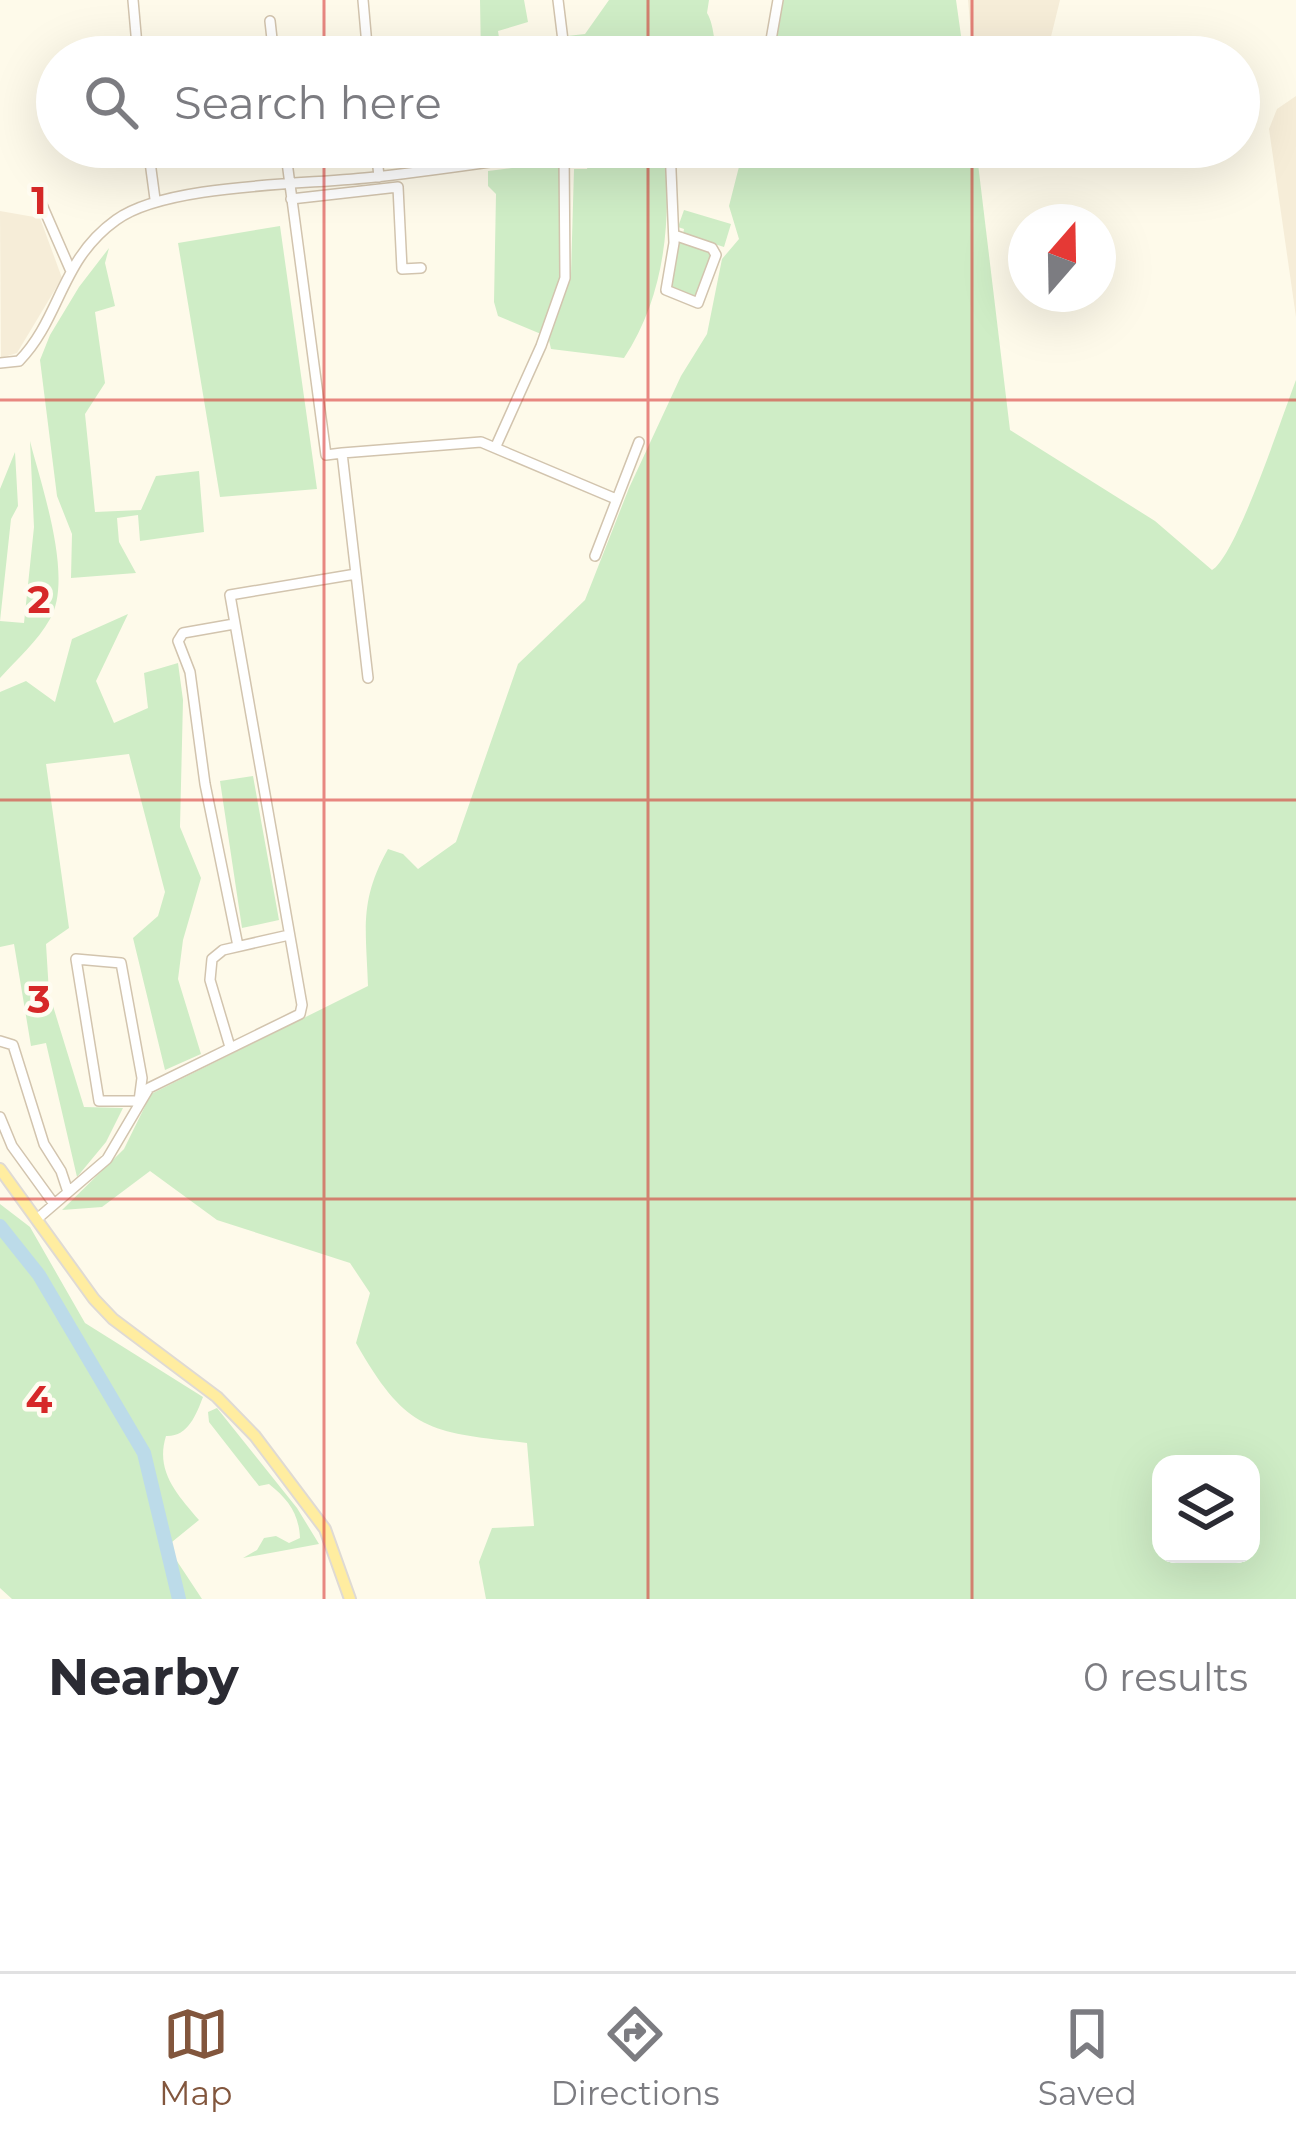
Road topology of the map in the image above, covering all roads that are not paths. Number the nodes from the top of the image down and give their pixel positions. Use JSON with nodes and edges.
{"nodes":[{"id":1,"x":133,"y":0,"type":"edge"},
{"id":2,"x":363,"y":0,"type":"edge"},
{"id":3,"x":558,"y":0,"type":"edge"},
{"id":4,"x":778,"y":0,"type":"edge"},
{"id":5,"x":270,"y":21,"type":"dead end"},
{"id":6,"x":136,"y":36,"type":"edge"},
{"id":7,"x":272,"y":36,"type":"edge"},
{"id":8,"x":366,"y":36,"type":"edge"},
{"id":9,"x":563,"y":36,"type":"edge"},
{"id":10,"x":772,"y":36,"type":"edge"},
{"id":11,"x":151,"y":168,"type":"edge"},
{"id":12,"x":288,"y":168,"type":"edge"},
{"id":13,"x":378,"y":168,"type":"edge"},
{"id":14,"x":443,"y":168,"type":"edge"},
{"id":15,"x":564,"y":168,"type":"edge"},
{"id":16,"x":671,"y":168,"type":"edge"},
{"id":17,"x":379,"y":177,"type":"junction"},
{"id":18,"x":290,"y":186,"type":"junction"},
{"id":19,"x":39,"y":198,"type":"dead end"},
{"id":20,"x":155,"y":199,"type":"junction"},
{"id":21,"x":291,"y":199,"type":"junction"},
{"id":22,"x":674,"y":235,"type":"junction"},
{"id":23,"x":70,"y":268,"type":"junction"},
{"id":24,"x":421,"y":268,"type":"dead end"},
{"id":25,"x":0,"y":363,"type":"edge"},
{"id":26,"x":639,"y":442,"type":"dead end"},
{"id":27,"x":496,"y":446,"type":"junction"},
{"id":28,"x":342,"y":453,"type":"junction"},
{"id":29,"x":616,"y":499,"type":"junction"},
{"id":30,"x":595,"y":556,"type":"dead end"},
{"id":31,"x":356,"y":574,"type":"junction"},
{"id":32,"x":234,"y":623,"type":"junction"},
{"id":33,"x":368,"y":678,"type":"dead end"},
{"id":34,"x":289,"y":935,"type":"junction"},
{"id":35,"x":238,"y":946,"type":"junction"},
{"id":36,"x":0,"y":1041,"type":"edge"},
{"id":37,"x":230,"y":1047,"type":"junction"},
{"id":38,"x":139,"y":1101,"type":"junction"},
{"id":39,"x":0,"y":1117,"type":"edge"},
{"id":40,"x":0,"y":1169,"type":"edge"},
{"id":41,"x":68,"y":1192,"type":"junction"},
{"id":42,"x":55,"y":1204,"type":"junction"},
{"id":43,"x":37,"y":1219,"type":"junction"},
{"id":44,"x":350,"y":1599,"type":"edge"}],
"edges":[{"from":1,"to":6,"type":"street"},
{"from":2,"to":8,"type":"street"},
{"from":3,"to":9,"type":"street"},
{"from":4,"to":10,"type":"street"},
{"from":5,"to":7,"type":"street"},
{"from":11,"to":20,"type":"street"},
{"from":12,"to":18,"type":"street"},
{"from":13,"to":17,"type":"street"},
{"from":14,"to":17,"type":"street"},
{"from":15,"to":27,"type":"street"},
{"from":16,"to":22,"type":"street"},
{"from":17,"to":18,"type":"street"},
{"from":18,"to":20,"type":"street"},
{"from":18,"to":21,"type":"street"},
{"from":19,"to":23,"type":"street"},
{"from":20,"to":23,"type":"street"},
{"from":21,"to":24,"type":"street"},
{"from":21,"to":28,"type":"street"},
{"from":22,"to":22,"type":"street"},
{"from":23,"to":25,"type":"street"},
{"from":26,"to":29,"type":"street"},
{"from":27,"to":28,"type":"street"},
{"from":27,"to":29,"type":"street"},
{"from":28,"to":31,"type":"street"},
{"from":29,"to":30,"type":"street"},
{"from":31,"to":32,"type":"street"},
{"from":31,"to":33,"type":"street"},
{"from":32,"to":34,"type":"street"},
{"from":32,"to":35,"type":"street"},
{"from":34,"to":35,"type":"street"},
{"from":34,"to":37,"type":"street"},
{"from":35,"to":37,"type":"street"},
{"from":36,"to":41,"type":"street"},
{"from":37,"to":38,"type":"street"},
{"from":38,"to":38,"type":"street"},
{"from":38,"to":41,"type":"street"},
{"from":39,"to":42,"type":"street"},
{"from":40,"to":43,"type":"main road"},
{"from":41,"to":42,"type":"street"},
{"from":42,"to":43,"type":"street"},
{"from":43,"to":44,"type":"main road"}]}
